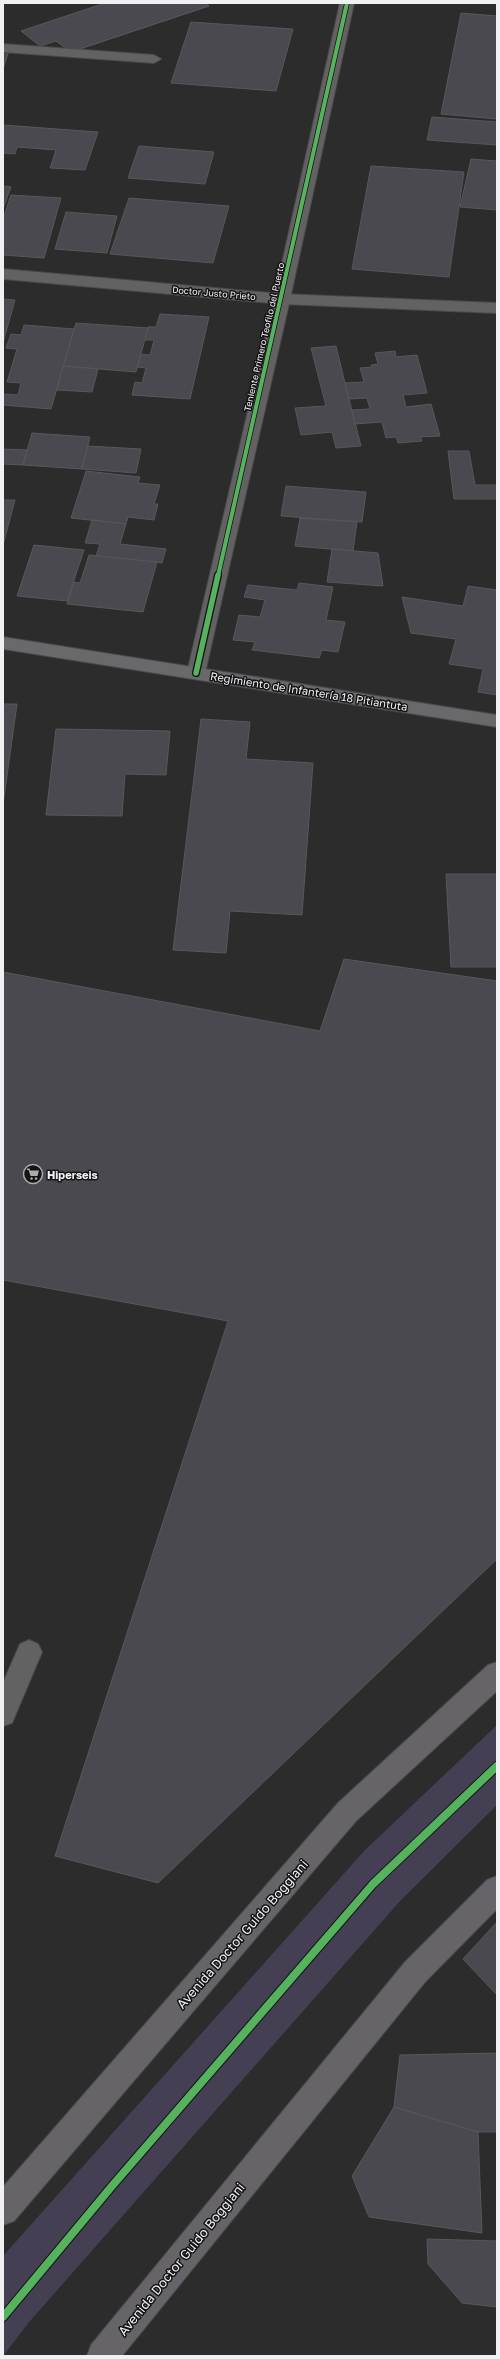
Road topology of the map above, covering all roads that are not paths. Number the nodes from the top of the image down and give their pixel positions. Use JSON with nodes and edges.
{"nodes":[{"id":1,"x":347,"y":3,"type":"edge"},
{"id":2,"x":3,"y":48,"type":"edge"},
{"id":3,"x":154,"y":59,"type":"dead end"},
{"id":4,"x":3,"y":274,"type":"edge"},
{"id":5,"x":282,"y":299,"type":"junction"},
{"id":6,"x":497,"y":308,"type":"edge"},
{"id":7,"x":3,"y":643,"type":"edge"},
{"id":8,"x":196,"y":673,"type":"junction"},
{"id":9,"x":497,"y":721,"type":"edge"},
{"id":10,"x":29,"y":1652,"type":"dead end"},
{"id":11,"x":497,"y":1674,"type":"edge"},
{"id":12,"x":3,"y":1714,"type":"edge"},
{"id":13,"x":497,"y":1890,"type":"edge"},
{"id":14,"x":3,"y":2210,"type":"edge"},
{"id":15,"x":102,"y":2356,"type":"edge"}],
"edges":[{"from":1,"to":5,"type":"street","name":"Teniente Primero Teofilo del Puerto"},
{"from":2,"to":3,"type":"street"},
{"from":4,"to":5,"type":"street","name":"Doctor Justo Prieto"},
{"from":5,"to":6,"type":"street","name":"Doctor Justo Prieto"},
{"from":5,"to":8,"type":"street","name":"Teniente Primero Teofilo del Puerto"},
{"from":7,"to":8,"type":"main road","name":"Regimiento de Infantería 18 Pitiantuta"},
{"from":8,"to":9,"type":"main road","name":"Regimiento de Infantería 18 Pitiantuta"},
{"from":10,"to":12,"type":"street"},
{"from":11,"to":14,"type":"main road","name":"Avenida Doctor Guido Boggiani"},
{"from":13,"to":15,"type":"main road","name":"Avenida Doctor Guido Boggiani"}]}
